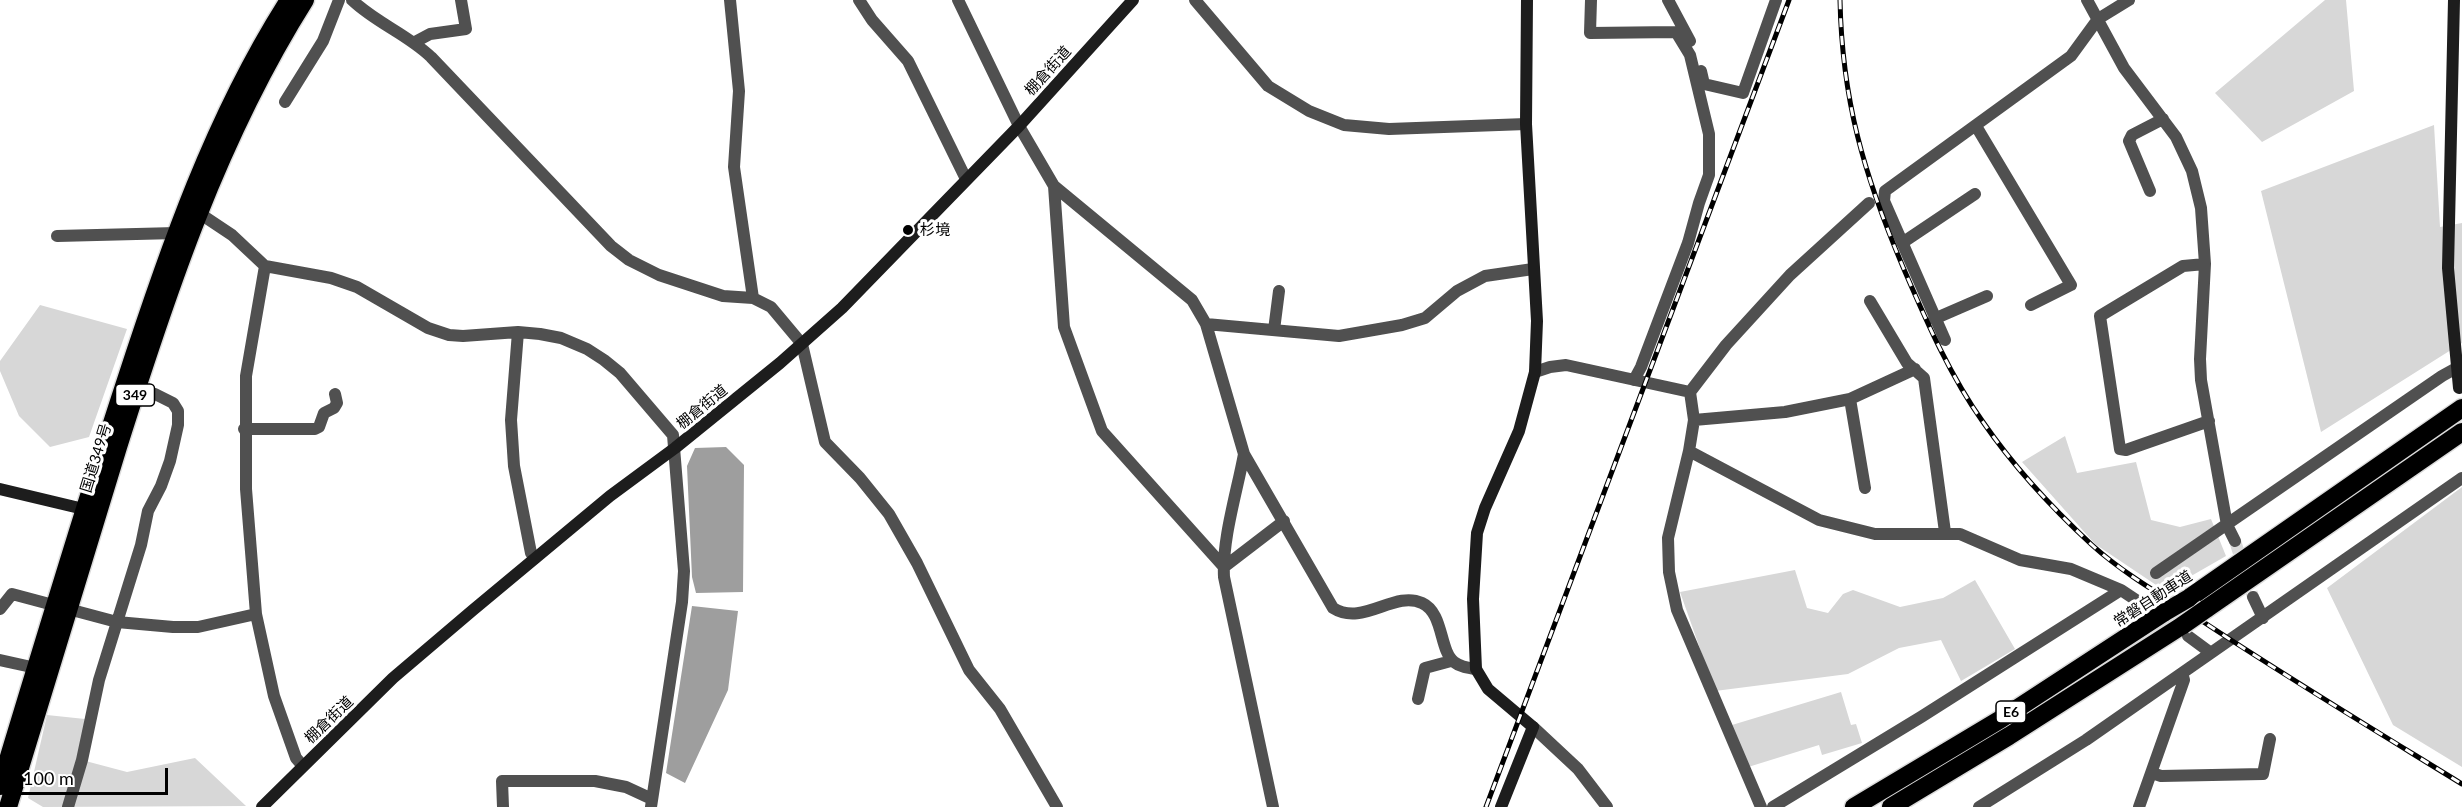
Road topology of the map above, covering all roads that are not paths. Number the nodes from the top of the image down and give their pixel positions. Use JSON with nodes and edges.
{"nodes":[{"id":1,"x":289,"y":0,"type":"edge"},
{"id":2,"x":305,"y":0,"type":"edge"},
{"id":3,"x":339,"y":0,"type":"edge"},
{"id":4,"x":352,"y":0,"type":"edge"},
{"id":5,"x":461,"y":0,"type":"edge"},
{"id":6,"x":730,"y":0,"type":"edge"},
{"id":7,"x":859,"y":0,"type":"edge"},
{"id":8,"x":958,"y":0,"type":"edge"},
{"id":9,"x":1132,"y":0,"type":"edge"},
{"id":10,"x":1195,"y":0,"type":"edge"},
{"id":11,"x":1527,"y":0,"type":"edge"},
{"id":12,"x":1591,"y":0,"type":"edge"},
{"id":13,"x":1668,"y":0,"type":"edge"},
{"id":14,"x":1775,"y":0,"type":"edge"},
{"id":15,"x":2087,"y":0,"type":"edge"},
{"id":16,"x":2129,"y":0,"type":"edge"},
{"id":17,"x":2454,"y":0,"type":"edge"},
{"id":18,"x":2098,"y":20,"type":"junction"},
{"id":19,"x":415,"y":42,"type":"junction"},
{"id":20,"x":285,"y":102,"type":"dead end"},
{"id":21,"x":2163,"y":119,"type":"junction"},
{"id":22,"x":1526,"y":124,"type":"junction"},
{"id":23,"x":1019,"y":126,"type":"junction"},
{"id":24,"x":1976,"y":126,"type":"junction"},
{"id":25,"x":966,"y":179,"type":"junction"},
{"id":26,"x":1054,"y":186,"type":"junction"},
{"id":27,"x":2150,"y":191,"type":"dead end"},
{"id":28,"x":1975,"y":194,"type":"dead end"},
{"id":29,"x":1869,"y":203,"type":"dead end"},
{"id":30,"x":192,"y":209,"type":"junction"},
{"id":31,"x":176,"y":233,"type":"junction"},
{"id":32,"x":57,"y":236,"type":"dead end"},
{"id":33,"x":1902,"y":243,"type":"junction"},
{"id":34,"x":2205,"y":264,"type":"junction"},
{"id":35,"x":265,"y":266,"type":"junction"},
{"id":36,"x":1533,"y":269,"type":"junction"},
{"id":37,"x":1280,"y":291,"type":"dead end"},
{"id":38,"x":1987,"y":296,"type":"dead end"},
{"id":39,"x":753,"y":298,"type":"junction"},
{"id":40,"x":1870,"y":301,"type":"dead end"},
{"id":41,"x":2031,"y":305,"type":"dead end"},
{"id":42,"x":1934,"y":319,"type":"junction"},
{"id":43,"x":1206,"y":324,"type":"junction"},
{"id":44,"x":1274,"y":330,"type":"junction"},
{"id":45,"x":518,"y":332,"type":"junction"},
{"id":46,"x":1945,"y":340,"type":"dead end"},
{"id":47,"x":802,"y":344,"type":"junction"},
{"id":48,"x":2460,"y":367,"type":"edge"},
{"id":49,"x":1915,"y":369,"type":"junction"},
{"id":50,"x":1535,"y":372,"type":"junction"},
{"id":51,"x":1634,"y":380,"type":"junction"},
{"id":52,"x":2459,"y":388,"type":"dead end"},
{"id":53,"x":136,"y":389,"type":"junction"},
{"id":54,"x":1690,"y":392,"type":"junction"},
{"id":55,"x":335,"y":394,"type":"dead end"},
{"id":56,"x":1850,"y":399,"type":"junction"},
{"id":57,"x":2462,"y":408,"type":"edge"},
{"id":58,"x":1694,"y":420,"type":"junction"},
{"id":59,"x":2209,"y":421,"type":"junction"},
{"id":60,"x":244,"y":429,"type":"junction"},
{"id":61,"x":2462,"y":432,"type":"edge"},
{"id":62,"x":675,"y":448,"type":"junction"},
{"id":63,"x":1689,"y":451,"type":"junction"},
{"id":64,"x":1244,"y":454,"type":"junction"},
{"id":65,"x":2462,"y":478,"type":"edge"},
{"id":66,"x":1865,"y":488,"type":"dead end"},
{"id":67,"x":0,"y":489,"type":"edge"},
{"id":68,"x":91,"y":510,"type":"junction"},
{"id":69,"x":1284,"y":521,"type":"junction"},
{"id":70,"x":2227,"y":525,"type":"junction"},
{"id":71,"x":1945,"y":532,"type":"junction"},
{"id":72,"x":2235,"y":541,"type":"tunnel mouth"},
{"id":73,"x":536,"y":558,"type":"junction"},
{"id":74,"x":1224,"y":567,"type":"junction"},
{"id":75,"x":2156,"y":573,"type":"dead end"},
{"id":76,"x":2121,"y":590,"type":"junction"},
{"id":77,"x":2253,"y":597,"type":"tunnel mouth"},
{"id":78,"x":62,"y":608,"type":"junction"},
{"id":79,"x":0,"y":609,"type":"edge"},
{"id":80,"x":2156,"y":610,"type":"junction"},
{"id":81,"x":256,"y":614,"type":"junction"},
{"id":82,"x":2263,"y":618,"type":"junction"},
{"id":83,"x":117,"y":622,"type":"junction"},
{"id":84,"x":2185,"y":631,"type":"junction"},
{"id":85,"x":2211,"y":653,"type":"junction"},
{"id":86,"x":0,"y":660,"type":"edge"},
{"id":87,"x":1451,"y":661,"type":"junction"},
{"id":88,"x":36,"y":668,"type":"junction"},
{"id":89,"x":1476,"y":669,"type":"junction"},
{"id":90,"x":2182,"y":673,"type":"junction"},
{"id":91,"x":1418,"y":699,"type":"dead end"},
{"id":92,"x":1533,"y":727,"type":"junction"},
{"id":93,"x":2270,"y":739,"type":"dead end"},
{"id":94,"x":302,"y":765,"type":"junction"},
{"id":95,"x":2152,"y":773,"type":"junction"},
{"id":96,"x":0,"y":786,"type":"edge"},
{"id":97,"x":652,"y":803,"type":"edge"},
{"id":98,"x":8,"y":807,"type":"edge"},
{"id":99,"x":68,"y":807,"type":"edge"},
{"id":100,"x":262,"y":807,"type":"edge"},
{"id":101,"x":502,"y":807,"type":"edge"},
{"id":102,"x":1057,"y":807,"type":"edge"},
{"id":103,"x":1273,"y":807,"type":"edge"},
{"id":104,"x":1501,"y":807,"type":"edge"},
{"id":105,"x":1607,"y":807,"type":"edge"},
{"id":106,"x":1761,"y":807,"type":"edge"},
{"id":107,"x":1773,"y":807,"type":"edge"},
{"id":108,"x":1854,"y":807,"type":"edge"},
{"id":109,"x":1891,"y":807,"type":"edge"},
{"id":110,"x":1979,"y":807,"type":"edge"},
{"id":111,"x":2139,"y":807,"type":"edge"}],
"edges":[{"from":1,"to":30,"type":"highway","name":"国道349号","number":"349"},
{"from":2,"to":30,"type":"highway","name":"国道349号","number":"349"},
{"from":3,"to":20,"type":"street"},
{"from":4,"to":19,"type":"street"},
{"from":5,"to":19,"type":"street"},
{"from":6,"to":39,"type":"street"},
{"from":7,"to":25,"type":"street"},
{"from":8,"to":23,"type":"street"},
{"from":9,"to":23,"type":"street","name":"棚倉街道"},
{"from":10,"to":22,"type":"street"},
{"from":11,"to":22,"type":"street"},
{"from":12,"to":51,"type":"street"},
{"from":13,"to":14,"type":"street"},
{"from":15,"to":18,"type":"street"},
{"from":16,"to":18,"type":"street"},
{"from":17,"to":48,"type":"street"},
{"from":18,"to":21,"type":"street"},
{"from":18,"to":24,"type":"street"},
{"from":19,"to":39,"type":"street"},
{"from":21,"to":27,"type":"street"},
{"from":21,"to":34,"type":"street"},
{"from":22,"to":36,"type":"street"},
{"from":23,"to":25,"type":"street","name":"棚倉街道"},
{"from":23,"to":26,"type":"street"},
{"from":24,"to":33,"type":"street"},
{"from":24,"to":41,"type":"street"},
{"from":25,"to":47,"type":"street","name":"棚倉街道"},
{"from":26,"to":43,"type":"street"},
{"from":26,"to":74,"type":"street"},
{"from":28,"to":33,"type":"street"},
{"from":29,"to":54,"type":"street"},
{"from":30,"to":31,"type":"highway","name":"国道349号","number":"349"},
{"from":30,"to":35,"type":"street"},
{"from":30,"to":53,"type":"highway","name":"国道349号","number":"349"},
{"from":31,"to":32,"type":"street"},
{"from":31,"to":68,"type":"highway","name":"国道349号","number":"349"},
{"from":33,"to":42,"type":"street"},
{"from":34,"to":59,"type":"street"},
{"from":34,"to":59,"type":"street"},
{"from":35,"to":45,"type":"street"},
{"from":35,"to":60,"type":"street"},
{"from":36,"to":44,"type":"street"},
{"from":36,"to":50,"type":"street"},
{"from":37,"to":44,"type":"street"},
{"from":38,"to":42,"type":"street"},
{"from":39,"to":47,"type":"street"},
{"from":40,"to":49,"type":"street"},
{"from":42,"to":46,"type":"street"},
{"from":43,"to":44,"type":"street"},
{"from":43,"to":64,"type":"street"},
{"from":45,"to":62,"type":"street"},
{"from":45,"to":73,"type":"street"},
{"from":47,"to":62,"type":"street","name":"棚倉街道"},
{"from":47,"to":102,"type":"street"},
{"from":48,"to":52,"type":"street"},
{"from":48,"to":70,"type":"street"},
{"from":49,"to":56,"type":"street"},
{"from":49,"to":71,"type":"street"},
{"from":50,"to":51,"type":"street"},
{"from":50,"to":89,"type":"street"},
{"from":51,"to":54,"type":"street"},
{"from":53,"to":68,"type":"highway","name":"国道349号","number":"349"},
{"from":53,"to":83,"type":"street"},
{"from":54,"to":58,"type":"street"},
{"from":55,"to":60,"type":"street"},
{"from":56,"to":58,"type":"street"},
{"from":56,"to":66,"type":"street"},
{"from":57,"to":80,"type":"highway","name":"常磐自動車道","number":"E6","bridge":true},
{"from":58,"to":63,"type":"street"},
{"from":59,"to":70,"type":"street"},
{"from":60,"to":81,"type":"street"},
{"from":61,"to":84,"type":"highway","number":"E6","bridge":true},
{"from":62,"to":73,"type":"street","name":"棚倉街道"},
{"from":62,"to":97,"type":"street"},
{"from":63,"to":71,"type":"street"},
{"from":63,"to":106,"type":"street"},
{"from":64,"to":69,"type":"street"},
{"from":64,"to":74,"type":"street"},
{"from":65,"to":82,"type":"street"},
{"from":67,"to":68,"type":"street"},
{"from":68,"to":78,"type":"highway","name":"国道349号","number":"349"},
{"from":69,"to":74,"type":"street"},
{"from":69,"to":87,"type":"street"},
{"from":70,"to":72,"type":"street"},
{"from":70,"to":75,"type":"street"},
{"from":71,"to":76,"type":"street"},
{"from":73,"to":94,"type":"street","name":"棚倉街道"},
{"from":74,"to":103,"type":"street"},
{"from":76,"to":80,"type":"street"},
{"from":76,"to":107,"type":"street"},
{"from":77,"to":82,"type":"street"},
{"from":78,"to":79,"type":"street"},
{"from":78,"to":83,"type":"street"},
{"from":78,"to":88,"type":"highway","name":"国道349号","number":"349"},
{"from":78,"to":98,"type":"highway","name":"国道349号","number":"349"},
{"from":80,"to":108,"type":"highway","name":"常磐自動車道","number":"E6"},
{"from":81,"to":83,"type":"street"},
{"from":81,"to":94,"type":"street"},
{"from":82,"to":85,"type":"street"},
{"from":83,"to":99,"type":"street"},
{"from":84,"to":85,"type":"street"},
{"from":84,"to":109,"type":"highway","number":"E6"},
{"from":85,"to":90,"type":"street"},
{"from":86,"to":88,"type":"street"},
{"from":87,"to":89,"type":"street"},
{"from":87,"to":91,"type":"street"},
{"from":88,"to":96,"type":"highway","name":"国道349号","number":"349"},
{"from":89,"to":92,"type":"street"},
{"from":90,"to":95,"type":"street"},
{"from":90,"to":110,"type":"street"},
{"from":92,"to":104,"type":"street"},
{"from":92,"to":105,"type":"street"},
{"from":93,"to":95,"type":"street"},
{"from":94,"to":100,"type":"street","name":"棚倉街道"},
{"from":95,"to":111,"type":"street"},
{"from":97,"to":101,"type":"street"}]}
